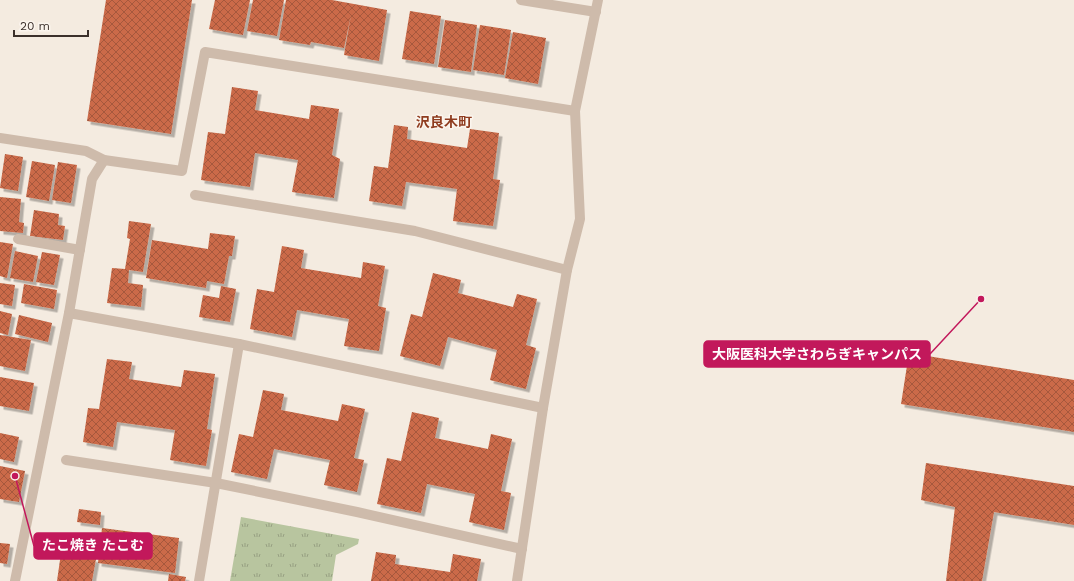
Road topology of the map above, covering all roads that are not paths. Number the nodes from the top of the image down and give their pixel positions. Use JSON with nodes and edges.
{"nodes":[{"id":1,"x":521,"y":0,"type":"edge"},
{"id":2,"x":598,"y":0,"type":"edge"},
{"id":3,"x":596,"y":12,"type":"junction"},
{"id":4,"x":575,"y":111,"type":"junction"},
{"id":5,"x":0,"y":138,"type":"edge"},
{"id":6,"x":104,"y":160,"type":"junction"},
{"id":7,"x":195,"y":195,"type":"dead end"},
{"id":8,"x":18,"y":240,"type":"dead end"},
{"id":9,"x":80,"y":250,"type":"junction"},
{"id":10,"x":567,"y":270,"type":"junction"},
{"id":11,"x":69,"y":313,"type":"junction"},
{"id":12,"x":239,"y":344,"type":"junction"},
{"id":13,"x":543,"y":408,"type":"junction"},
{"id":14,"x":66,"y":460,"type":"dead end"},
{"id":15,"x":216,"y":483,"type":"junction"},
{"id":16,"x":522,"y":548,"type":"junction"},
{"id":17,"x":15,"y":581,"type":"edge"},
{"id":18,"x":198,"y":581,"type":"edge"},
{"id":19,"x":517,"y":581,"type":"edge"}],
"edges":[{"from":1,"to":3,"type":"street"},
{"from":2,"to":3,"type":"street"},
{"from":3,"to":4,"type":"street"},
{"from":4,"to":6,"type":"street"},
{"from":4,"to":10,"type":"street"},
{"from":5,"to":6,"type":"street"},
{"from":6,"to":9,"type":"street"},
{"from":7,"to":10,"type":"street"},
{"from":8,"to":9,"type":"street"},
{"from":9,"to":11,"type":"street"},
{"from":10,"to":13,"type":"street"},
{"from":11,"to":12,"type":"street"},
{"from":11,"to":17,"type":"street"},
{"from":12,"to":13,"type":"street"},
{"from":12,"to":15,"type":"street"},
{"from":13,"to":16,"type":"street"},
{"from":14,"to":15,"type":"street"},
{"from":15,"to":16,"type":"street"},
{"from":15,"to":18,"type":"street"},
{"from":16,"to":19,"type":"street"}]}
